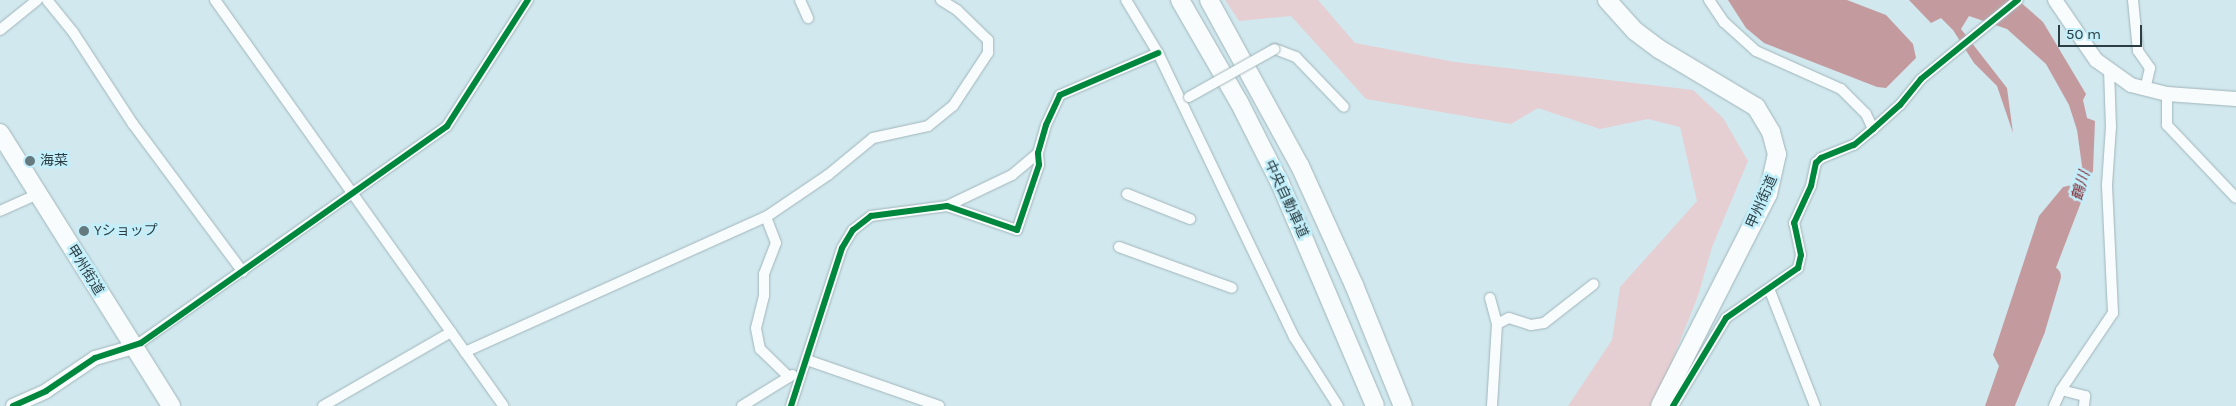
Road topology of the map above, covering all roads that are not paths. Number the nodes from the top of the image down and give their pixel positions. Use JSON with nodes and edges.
{"nodes":[{"id":1,"x":37,"y":0,"type":"edge"},
{"id":2,"x":47,"y":0,"type":"edge"},
{"id":3,"x":214,"y":0,"type":"edge"},
{"id":4,"x":528,"y":0,"type":"edge"},
{"id":5,"x":800,"y":0,"type":"edge"},
{"id":6,"x":941,"y":0,"type":"edge"},
{"id":7,"x":1126,"y":0,"type":"edge"},
{"id":8,"x":1180,"y":0,"type":"edge"},
{"id":9,"x":1209,"y":0,"type":"edge"},
{"id":10,"x":1607,"y":0,"type":"edge"},
{"id":11,"x":1709,"y":0,"type":"edge"},
{"id":12,"x":2018,"y":0,"type":"edge"},
{"id":13,"x":2055,"y":0,"type":"edge"},
{"id":14,"x":2133,"y":0,"type":"edge"},
{"id":15,"x":808,"y":18,"type":"dead end"},
{"id":16,"x":0,"y":30,"type":"edge"},
{"id":17,"x":1158,"y":53,"type":"junction"},
{"id":18,"x":2109,"y":71,"type":"junction"},
{"id":19,"x":2146,"y":89,"type":"junction"},
{"id":20,"x":2167,"y":94,"type":"junction"},
{"id":21,"x":2236,"y":99,"type":"edge"},
{"id":22,"x":1186,"y":100,"type":"junction"},
{"id":23,"x":1344,"y":107,"type":"dead end"},
{"id":24,"x":1873,"y":129,"type":"junction"},
{"id":25,"x":0,"y":133,"type":"edge"},
{"id":26,"x":1038,"y":153,"type":"junction"},
{"id":27,"x":352,"y":193,"type":"junction"},
{"id":28,"x":38,"y":194,"type":"junction"},
{"id":29,"x":1127,"y":194,"type":"dead end"},
{"id":30,"x":2236,"y":198,"type":"edge"},
{"id":31,"x":946,"y":206,"type":"junction"},
{"id":32,"x":0,"y":211,"type":"edge"},
{"id":33,"x":766,"y":218,"type":"junction"},
{"id":34,"x":1190,"y":219,"type":"dead end"},
{"id":35,"x":1119,"y":247,"type":"dead end"},
{"id":36,"x":243,"y":272,"type":"junction"},
{"id":37,"x":1594,"y":284,"type":"dead end"},
{"id":38,"x":1232,"y":288,"type":"dead end"},
{"id":39,"x":1770,"y":291,"type":"junction"},
{"id":40,"x":1490,"y":298,"type":"dead end"},
{"id":41,"x":1497,"y":324,"type":"junction"},
{"id":42,"x":451,"y":332,"type":"junction"},
{"id":43,"x":134,"y":347,"type":"junction"},
{"id":44,"x":465,"y":352,"type":"junction"},
{"id":45,"x":805,"y":365,"type":"junction"},
{"id":46,"x":788,"y":377,"type":"junction"},
{"id":47,"x":2061,"y":390,"type":"junction"},
{"id":48,"x":13,"y":406,"type":"edge"},
{"id":49,"x":171,"y":406,"type":"edge"},
{"id":50,"x":323,"y":406,"type":"edge"},
{"id":51,"x":504,"y":406,"type":"edge"},
{"id":52,"x":742,"y":406,"type":"edge"},
{"id":53,"x":792,"y":406,"type":"edge"},
{"id":54,"x":939,"y":406,"type":"edge"},
{"id":55,"x":1338,"y":406,"type":"edge"},
{"id":56,"x":1375,"y":406,"type":"edge"},
{"id":57,"x":1403,"y":406,"type":"edge"},
{"id":58,"x":1492,"y":406,"type":"edge"},
{"id":59,"x":1660,"y":406,"type":"edge"},
{"id":60,"x":1673,"y":406,"type":"edge"},
{"id":61,"x":1815,"y":406,"type":"edge"},
{"id":62,"x":2054,"y":406,"type":"edge"},
{"id":63,"x":2084,"y":406,"type":"edge"}],
"edges":[{"from":1,"to":16,"type":"street"},
{"from":2,"to":36,"type":"street"},
{"from":3,"to":27,"type":"street"},
{"from":4,"to":27,"type":"street"},
{"from":5,"to":15,"type":"street"},
{"from":6,"to":33,"type":"street"},
{"from":7,"to":17,"type":"street"},
{"from":8,"to":56,"type":"highway","name":"中央自動車道"},
{"from":9,"to":57,"type":"highway","name":"中央自動車道"},
{"from":10,"to":59,"type":"highway","name":"甲州街道"},
{"from":11,"to":24,"type":"street"},
{"from":12,"to":24,"type":"street"},
{"from":13,"to":18,"type":"street"},
{"from":14,"to":19,"type":"street"},
{"from":17,"to":22,"type":"street"},
{"from":17,"to":26,"type":"street"},
{"from":18,"to":19,"type":"street"},
{"from":18,"to":47,"type":"street"},
{"from":19,"to":20,"type":"street"},
{"from":20,"to":21,"type":"street"},
{"from":20,"to":30,"type":"street"},
{"from":22,"to":23,"type":"street","bridge":true},
{"from":22,"to":55,"type":"street"},
{"from":24,"to":39,"type":"street"},
{"from":25,"to":28,"type":"highway","name":"甲州街道"},
{"from":26,"to":31,"type":"street"},
{"from":26,"to":31,"type":"street"},
{"from":27,"to":36,"type":"street"},
{"from":27,"to":42,"type":"street"},
{"from":28,"to":32,"type":"street"},
{"from":28,"to":43,"type":"highway","name":"甲州街道"},
{"from":29,"to":34,"type":"street"},
{"from":31,"to":45,"type":"street"},
{"from":33,"to":44,"type":"street"},
{"from":33,"to":46,"type":"street"},
{"from":35,"to":38,"type":"street"},
{"from":36,"to":43,"type":"street"},
{"from":37,"to":41,"type":"street"},
{"from":39,"to":60,"type":"street"},
{"from":39,"to":61,"type":"street"},
{"from":40,"to":41,"type":"street"},
{"from":41,"to":58,"type":"street"},
{"from":42,"to":44,"type":"street"},
{"from":42,"to":50,"type":"street"},
{"from":43,"to":48,"type":"street"},
{"from":43,"to":49,"type":"highway","name":"甲州街道"},
{"from":44,"to":51,"type":"street"},
{"from":45,"to":46,"type":"street"},
{"from":45,"to":53,"type":"street"},
{"from":45,"to":54,"type":"street"},
{"from":46,"to":52,"type":"street"},
{"from":47,"to":62,"type":"street"},
{"from":47,"to":63,"type":"street"}]}
